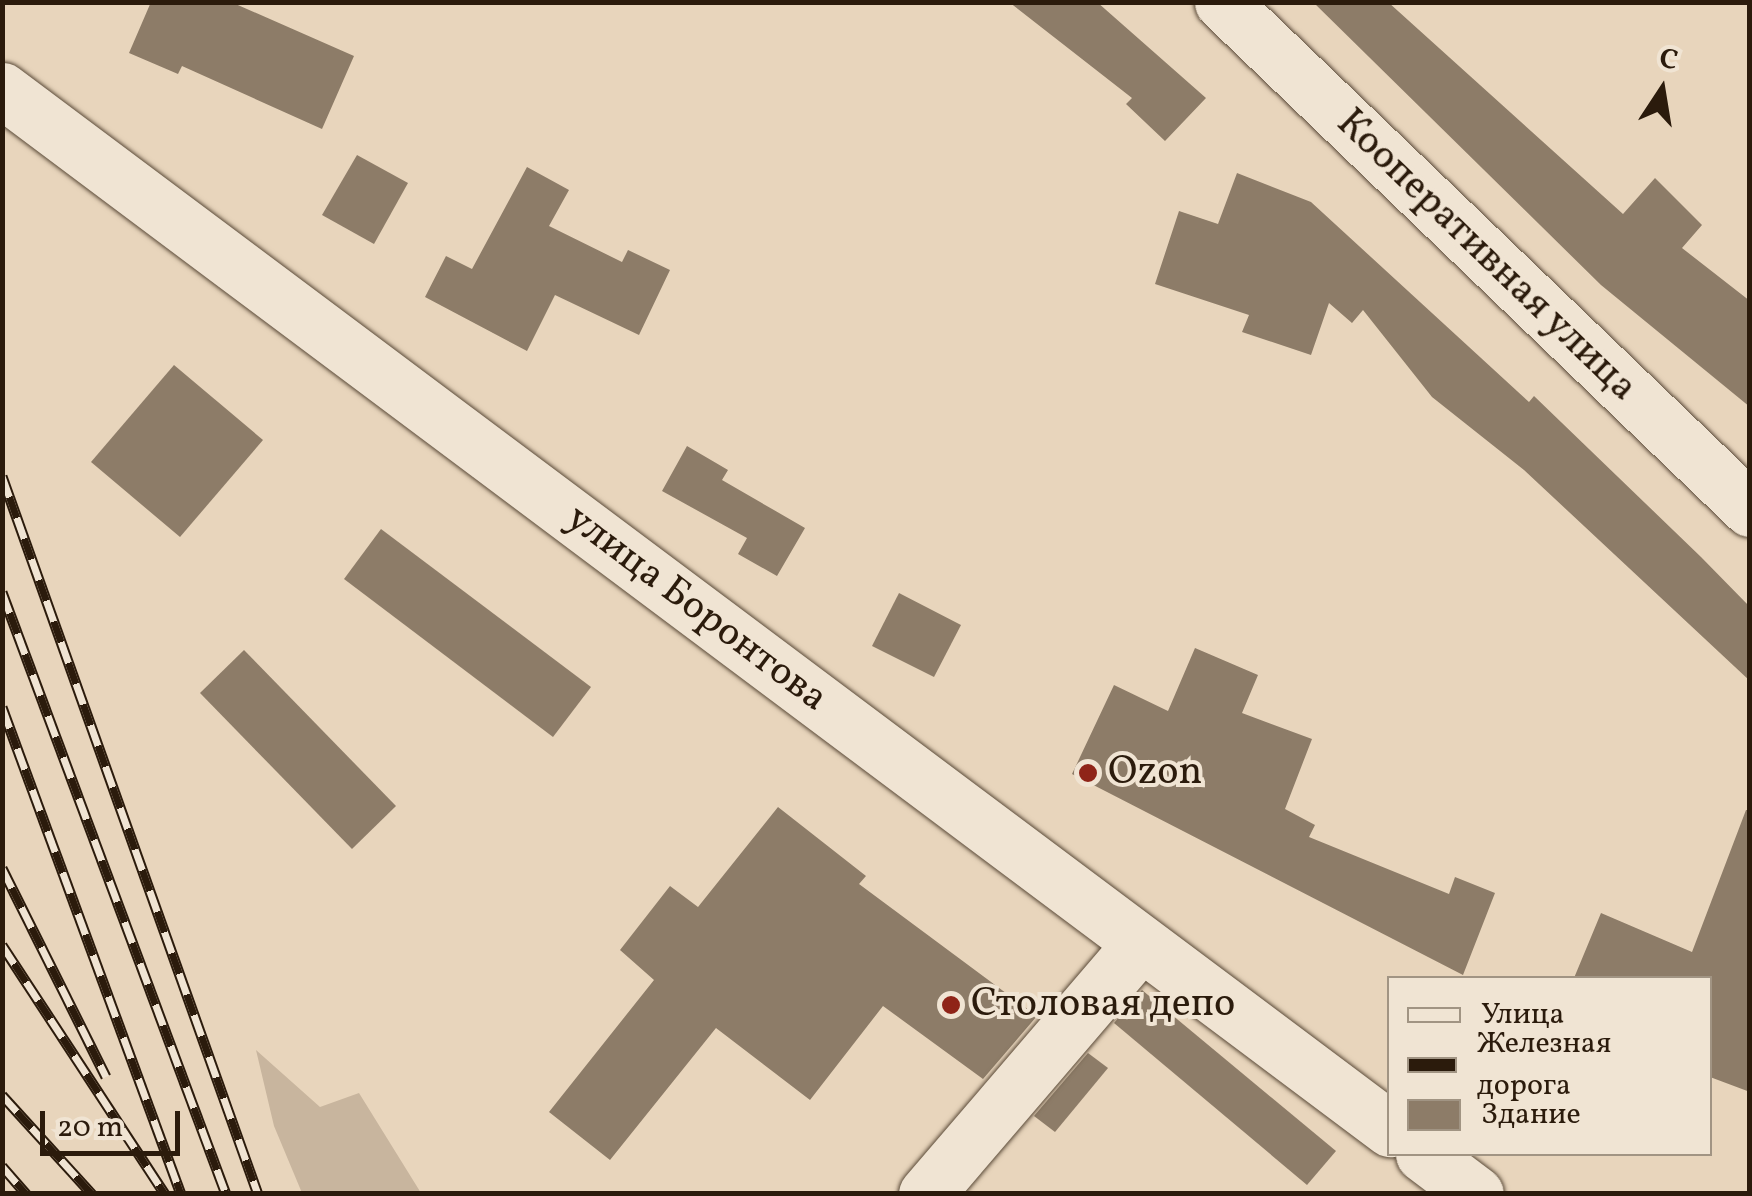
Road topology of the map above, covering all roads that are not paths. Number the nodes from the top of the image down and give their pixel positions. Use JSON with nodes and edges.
{"nodes":[{"id":1,"x":1222,"y":2,"type":"edge"},
{"id":2,"x":2,"y":90,"type":"edge"},
{"id":3,"x":1750,"y":509,"type":"edge"},
{"id":4,"x":1141,"y":943,"type":"junction"},
{"id":5,"x":1387,"y":1127,"type":"edge"},
{"id":6,"x":1425,"y":1156,"type":"edge"},
{"id":7,"x":926,"y":1194,"type":"edge"},
{"id":8,"x":1476,"y":1194,"type":"edge"}],
"edges":[{"from":1,"to":3,"type":"street","name":"Кооперативная улица"},
{"from":2,"to":4,"type":"street","name":"улица Боронтова"},
{"from":4,"to":5,"type":"street","name":"улица Боронтова"},
{"from":4,"to":7,"type":"street"},
{"from":6,"to":8,"type":"street"}]}
